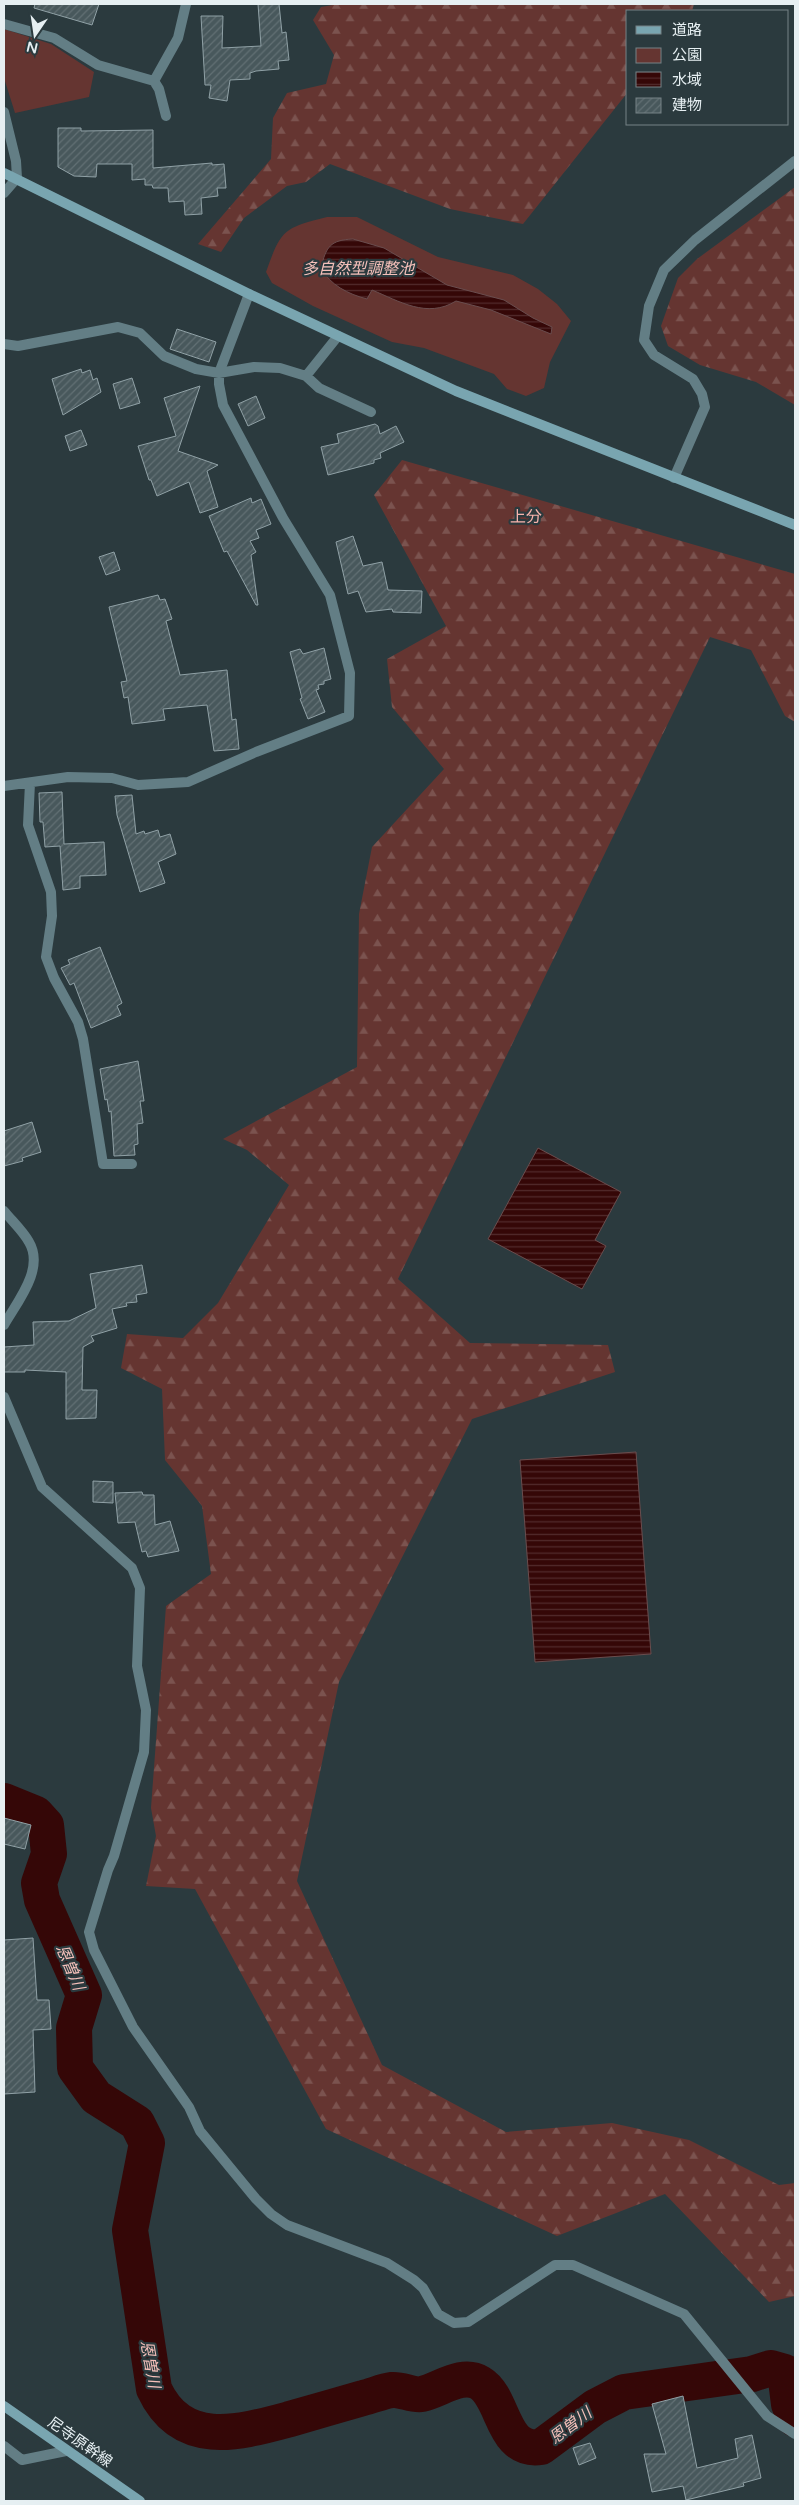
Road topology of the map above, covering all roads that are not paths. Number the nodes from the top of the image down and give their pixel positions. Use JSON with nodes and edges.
{"nodes":[{"id":1,"x":186,"y":4,"type":"edge"},
{"id":2,"x":4,"y":24,"type":"edge"},
{"id":3,"x":154,"y":81,"type":"junction"},
{"id":4,"x":4,"y":112,"type":"edge"},
{"id":5,"x":166,"y":116,"type":"dead end"},
{"id":6,"x":795,"y":161,"type":"edge"},
{"id":7,"x":4,"y":173,"type":"edge"},
{"id":8,"x":17,"y":178,"type":"junction"},
{"id":9,"x":4,"y":193,"type":"edge"},
{"id":10,"x":249,"y":294,"type":"junction"},
{"id":11,"x":338,"y":336,"type":"junction"},
{"id":12,"x":4,"y":344,"type":"edge"},
{"id":13,"x":219,"y":374,"type":"junction"},
{"id":14,"x":306,"y":376,"type":"junction"},
{"id":15,"x":371,"y":412,"type":"dead end"},
{"id":16,"x":674,"y":478,"type":"junction"},
{"id":17,"x":795,"y":525,"type":"edge"},
{"id":18,"x":30,"y":783,"type":"junction"},
{"id":19,"x":4,"y":786,"type":"edge"},
{"id":20,"x":132,"y":1164,"type":"dead end"},
{"id":21,"x":4,"y":1212,"type":"edge"},
{"id":22,"x":4,"y":1325,"type":"edge"},
{"id":23,"x":4,"y":1397,"type":"edge"},
{"id":24,"x":4,"y":2406,"type":"edge"},
{"id":25,"x":795,"y":2434,"type":"edge"},
{"id":26,"x":4,"y":2446,"type":"edge"},
{"id":27,"x":66,"y":2451,"type":"junction"},
{"id":28,"x":140,"y":2501,"type":"edge"}],
"edges":[{"from":1,"to":3,"type":"street"},
{"from":2,"to":3,"type":"street"},
{"from":3,"to":5,"type":"street"},
{"from":4,"to":8,"type":"street"},
{"from":6,"to":16,"type":"street"},
{"from":7,"to":8,"type":"street"},
{"from":8,"to":9,"type":"street"},
{"from":8,"to":10,"type":"street"},
{"from":10,"to":11,"type":"street"},
{"from":10,"to":13,"type":"street"},
{"from":11,"to":14,"type":"street"},
{"from":11,"to":16,"type":"street"},
{"from":12,"to":13,"type":"street"},
{"from":13,"to":14,"type":"street"},
{"from":13,"to":18,"type":"street"},
{"from":14,"to":15,"type":"street"},
{"from":16,"to":17,"type":"street"},
{"from":18,"to":19,"type":"street"},
{"from":18,"to":20,"type":"street"},
{"from":21,"to":22,"type":"street"},
{"from":23,"to":25,"type":"street"},
{"from":24,"to":27,"type":"street","name":"尼寺原幹線"},
{"from":26,"to":27,"type":"street"},
{"from":27,"to":28,"type":"street","name":"尼寺原幹線"}]}
